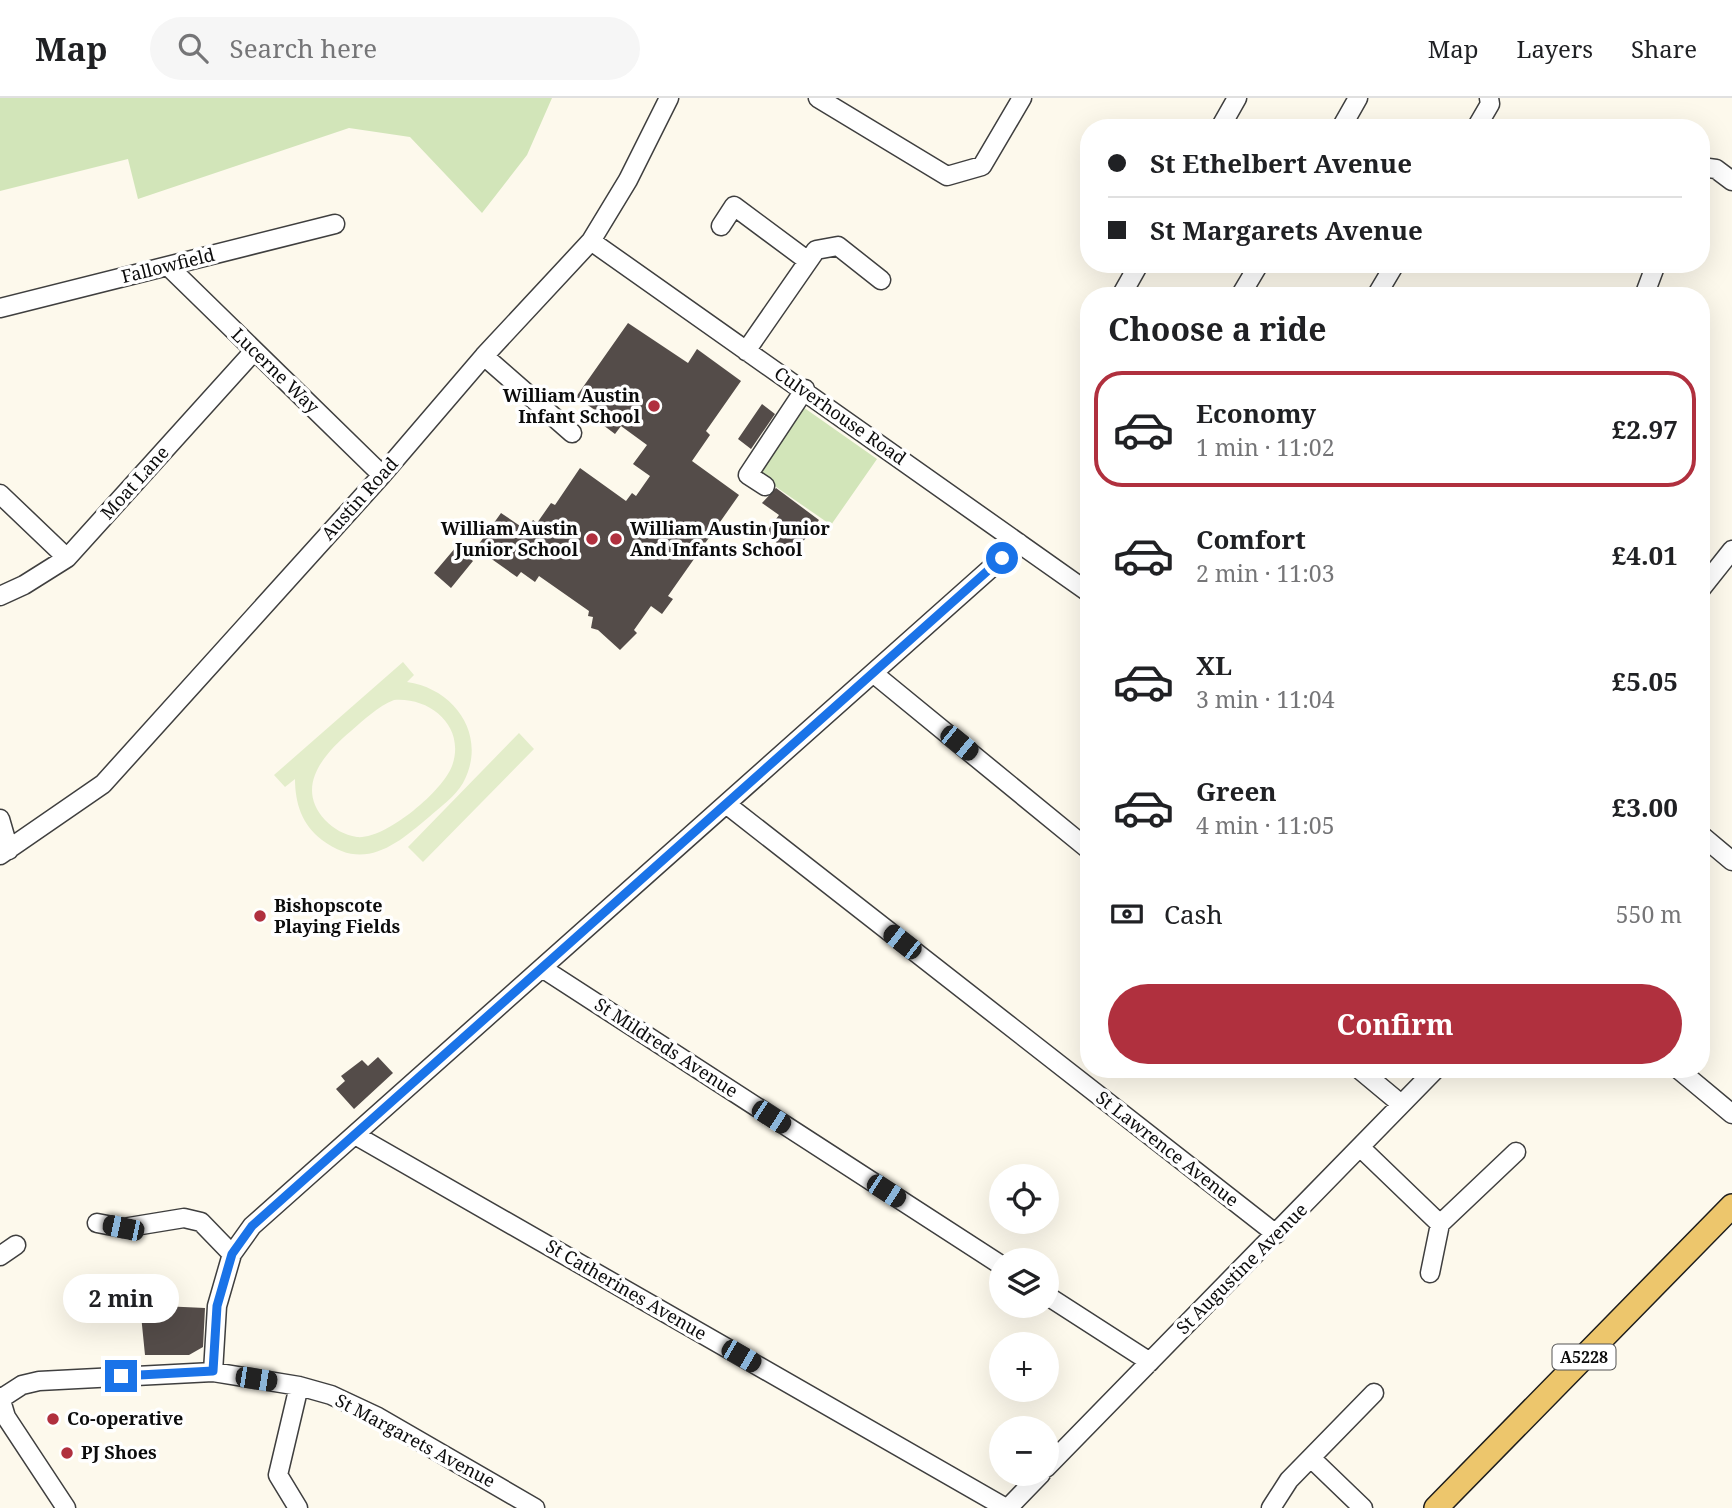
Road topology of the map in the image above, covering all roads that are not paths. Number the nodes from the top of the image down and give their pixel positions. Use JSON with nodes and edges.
{"nodes":[{"id":1,"x":670,"y":98,"type":"edge"},
{"id":2,"x":818,"y":98,"type":"edge"},
{"id":3,"x":1023,"y":98,"type":"edge"},
{"id":4,"x":1237,"y":98,"type":"edge"},
{"id":5,"x":1359,"y":98,"type":"edge"},
{"id":6,"x":1489,"y":98,"type":"edge"},
{"id":7,"x":1225,"y":119,"type":"edge"},
{"id":8,"x":1346,"y":119,"type":"edge"},
{"id":9,"x":1481,"y":119,"type":"edge"},
{"id":10,"x":1710,"y":168,"type":"edge"},
{"id":11,"x":1732,"y":181,"type":"edge"},
{"id":12,"x":335,"y":224,"type":"dead end"},
{"id":13,"x":721,"y":226,"type":"dead end"},
{"id":14,"x":591,"y":241,"type":"junction"},
{"id":15,"x":808,"y":261,"type":"junction"},
{"id":16,"x":168,"y":266,"type":"junction"},
{"id":17,"x":881,"y":280,"type":"dead end"},
{"id":18,"x":0,"y":308,"type":"edge"},
{"id":19,"x":254,"y":351,"type":"junction"},
{"id":20,"x":746,"y":351,"type":"junction"},
{"id":21,"x":484,"y":356,"type":"junction"},
{"id":22,"x":805,"y":389,"type":"junction"},
{"id":23,"x":572,"y":433,"type":"dead end"},
{"id":24,"x":382,"y":475,"type":"junction"},
{"id":25,"x":765,"y":486,"type":"dead end"},
{"id":26,"x":0,"y":494,"type":"edge"},
{"id":27,"x":1019,"y":543,"type":"junction"},
{"id":28,"x":1732,"y":550,"type":"edge"},
{"id":29,"x":67,"y":558,"type":"junction"},
{"id":30,"x":1710,"y":578,"type":"edge"},
{"id":31,"x":1080,"y":586,"type":"edge"},
{"id":32,"x":0,"y":596,"type":"edge"},
{"id":33,"x":873,"y":673,"type":"junction"},
{"id":34,"x":726,"y":804,"type":"junction"},
{"id":35,"x":0,"y":819,"type":"edge"},
{"id":36,"x":1080,"y":842,"type":"edge"},
{"id":37,"x":1710,"y":842,"type":"edge"},
{"id":38,"x":4,"y":852,"type":"edge"},
{"id":39,"x":1732,"y":860,"type":"edge"},
{"id":40,"x":542,"y":968,"type":"junction"},
{"id":41,"x":1370,"y":1078,"type":"edge"},
{"id":42,"x":1427,"y":1078,"type":"edge"},
{"id":43,"x":1689,"y":1078,"type":"edge"},
{"id":44,"x":1401,"y":1104,"type":"junction"},
{"id":45,"x":1732,"y":1114,"type":"edge"},
{"id":46,"x":355,"y":1135,"type":"junction"},
{"id":47,"x":1361,"y":1148,"type":"junction"},
{"id":48,"x":1516,"y":1152,"type":"dead end"},
{"id":49,"x":1732,"y":1206,"type":"edge"},
{"id":50,"x":97,"y":1223,"type":"dead end"},
{"id":51,"x":1440,"y":1224,"type":"junction"},
{"id":52,"x":1276,"y":1234,"type":"junction"},
{"id":53,"x":16,"y":1245,"type":"dead end"},
{"id":54,"x":232,"y":1254,"type":"junction"},
{"id":55,"x":0,"y":1256,"type":"edge"},
{"id":56,"x":989,"y":1257,"type":"edge"},
{"id":57,"x":1430,"y":1273,"type":"dead end"},
{"id":58,"x":1059,"y":1303,"type":"edge"},
{"id":59,"x":1150,"y":1362,"type":"junction"},
{"id":60,"x":213,"y":1371,"type":"junction"},
{"id":61,"x":299,"y":1386,"type":"junction"},
{"id":62,"x":1374,"y":1393,"type":"dead end"},
{"id":63,"x":1,"y":1397,"type":"edge"},
{"id":64,"x":1059,"y":1455,"type":"edge"},
{"id":65,"x":1311,"y":1458,"type":"junction"},
{"id":66,"x":1029,"y":1486,"type":"edge"},
{"id":67,"x":66,"y":1508,"type":"edge"},
{"id":68,"x":298,"y":1508,"type":"edge"},
{"id":69,"x":536,"y":1508,"type":"edge"},
{"id":70,"x":1007,"y":1508,"type":"edge"},
{"id":71,"x":1271,"y":1508,"type":"edge"},
{"id":72,"x":1363,"y":1508,"type":"edge"},
{"id":73,"x":1436,"y":1508,"type":"edge"}],
"edges":[{"from":1,"to":14,"type":"street","name":"Austin Road"},
{"from":2,"to":3,"type":"street"},
{"from":4,"to":7,"type":"street"},
{"from":5,"to":8,"type":"street"},
{"from":6,"to":9,"type":"street"},
{"from":10,"to":11,"type":"street"},
{"from":12,"to":16,"type":"street","name":"Fallowfield"},
{"from":13,"to":15,"type":"street"},
{"from":14,"to":20,"type":"street","name":"Culverhouse Road"},
{"from":14,"to":21,"type":"street","name":"Austin Road"},
{"from":15,"to":17,"type":"street"},
{"from":15,"to":20,"type":"street"},
{"from":16,"to":18,"type":"street","name":"Fallowfield"},
{"from":16,"to":19,"type":"street","name":"Lucerne Way"},
{"from":19,"to":24,"type":"street","name":"Lucerne Way"},
{"from":19,"to":29,"type":"street","name":"Moat Lane"},
{"from":20,"to":22,"type":"street","name":"Culverhouse Road"},
{"from":21,"to":23,"type":"street"},
{"from":21,"to":24,"type":"street","name":"Austin Road"},
{"from":22,"to":25,"type":"street"},
{"from":22,"to":27,"type":"street","name":"Culverhouse Road"},
{"from":24,"to":38,"type":"street","name":"Austin Road"},
{"from":26,"to":29,"type":"street"},
{"from":27,"to":31,"type":"street","name":"Culverhouse Road"},
{"from":27,"to":33,"type":"street"},
{"from":28,"to":30,"type":"street"},
{"from":29,"to":32,"type":"street","name":"Moat Lane"},
{"from":33,"to":34,"type":"street"},
{"from":33,"to":36,"type":"street"},
{"from":34,"to":40,"type":"street"},
{"from":34,"to":52,"type":"street","name":"St Lawrence Avenue"},
{"from":35,"to":38,"type":"street"},
{"from":37,"to":39,"type":"street"},
{"from":40,"to":46,"type":"street"},
{"from":40,"to":56,"type":"street","name":"St Mildreds Avenue"},
{"from":41,"to":44,"type":"street"},
{"from":42,"to":44,"type":"street","name":"St Augustine Avenue"},
{"from":43,"to":45,"type":"street"},
{"from":44,"to":47,"type":"street","name":"St Augustine Avenue"},
{"from":46,"to":54,"type":"street"},
{"from":46,"to":70,"type":"street","name":"St Catherines Avenue"},
{"from":47,"to":51,"type":"street"},
{"from":47,"to":52,"type":"street","name":"St Augustine Avenue"},
{"from":48,"to":51,"type":"street"},
{"from":49,"to":73,"type":"main road","number":"A5228"},
{"from":50,"to":54,"type":"street"},
{"from":51,"to":57,"type":"street"},
{"from":52,"to":59,"type":"street","name":"St Augustine Avenue"},
{"from":53,"to":55,"type":"street"},
{"from":54,"to":60,"type":"street"},
{"from":58,"to":59,"type":"street"},
{"from":59,"to":64,"type":"street","name":"St Augustine Avenue"},
{"from":60,"to":61,"type":"street","name":"St Margarets Avenue"},
{"from":60,"to":63,"type":"street","name":"St Margarets Avenue"},
{"from":61,"to":68,"type":"street"},
{"from":61,"to":69,"type":"street","name":"St Margarets Avenue"},
{"from":62,"to":65,"type":"street"},
{"from":63,"to":67,"type":"street"},
{"from":65,"to":71,"type":"street"},
{"from":65,"to":72,"type":"street"},
{"from":66,"to":70,"type":"street"}]}
